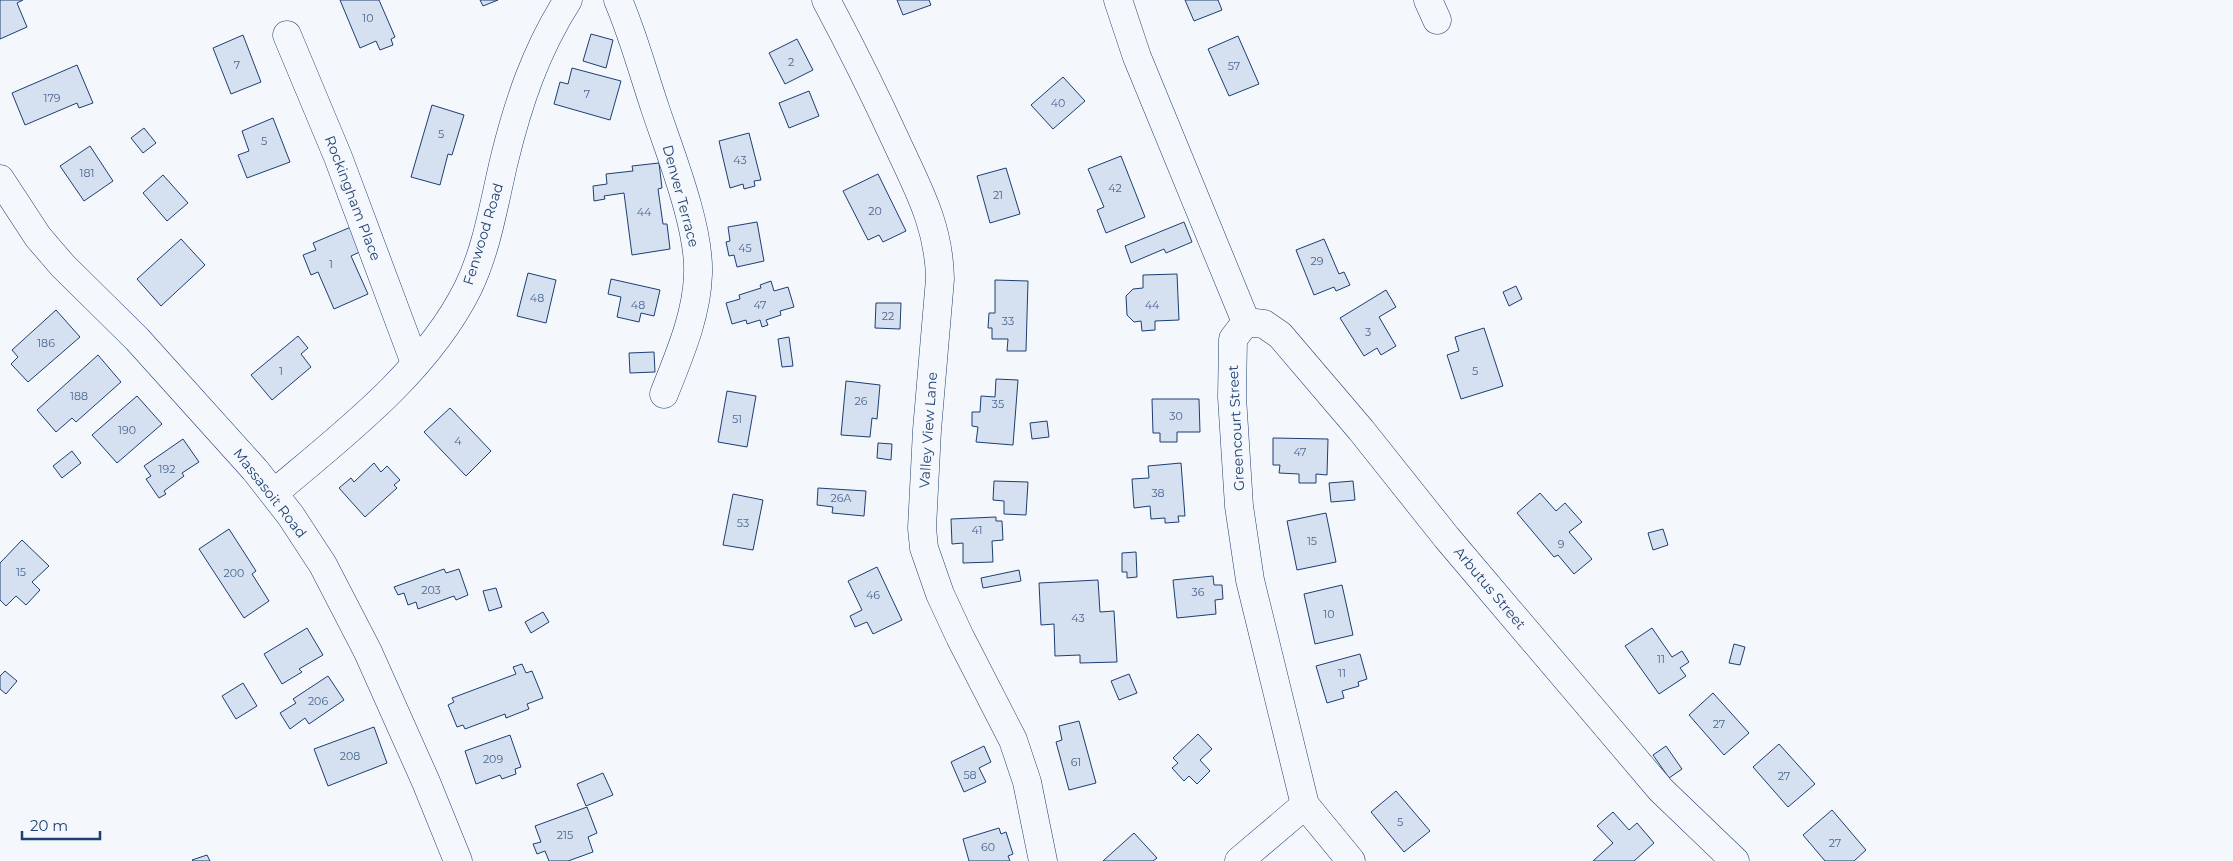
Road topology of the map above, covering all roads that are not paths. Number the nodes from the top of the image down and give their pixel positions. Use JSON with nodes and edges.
{"nodes":[{"id":1,"x":568,"y":0,"type":"edge"},
{"id":2,"x":618,"y":0,"type":"edge"},
{"id":3,"x":826,"y":0,"type":"edge"},
{"id":4,"x":1118,"y":0,"type":"edge"},
{"id":5,"x":287,"y":35,"type":"dead end"},
{"id":6,"x":0,"y":179,"type":"edge"},
{"id":7,"x":1246,"y":322,"type":"junction"},
{"id":8,"x":415,"y":363,"type":"junction"},
{"id":9,"x":664,"y":394,"type":"dead end"},
{"id":10,"x":274,"y":493,"type":"junction"},
{"id":11,"x":1305,"y":805,"type":"junction"},
{"id":12,"x":458,"y":861,"type":"edge"},
{"id":13,"x":1043,"y":861,"type":"edge"},
{"id":14,"x":1239,"y":861,"type":"edge"},
{"id":15,"x":1351,"y":861,"type":"edge"},
{"id":16,"x":1735,"y":861,"type":"edge"}],
"edges":[{"from":1,"to":8,"type":"street","name":"Fenwood Road"},
{"from":2,"to":9,"type":"street","name":"Denver Terrace"},
{"from":3,"to":13,"type":"street","name":"Valley View Lane"},
{"from":4,"to":7,"type":"street"},
{"from":5,"to":8,"type":"street","name":"Rockingham Place"},
{"from":6,"to":10,"type":"street","name":"Massasoit Road"},
{"from":7,"to":11,"type":"street","name":"Greencourt Street"},
{"from":7,"to":16,"type":"street","name":"Arbutus Street"},
{"from":8,"to":10,"type":"street","name":"Fenwood Road"},
{"from":10,"to":12,"type":"street","name":"Massasoit Road"},
{"from":11,"to":14,"type":"street"},
{"from":11,"to":15,"type":"street","name":"Greencourt Street"}]}
